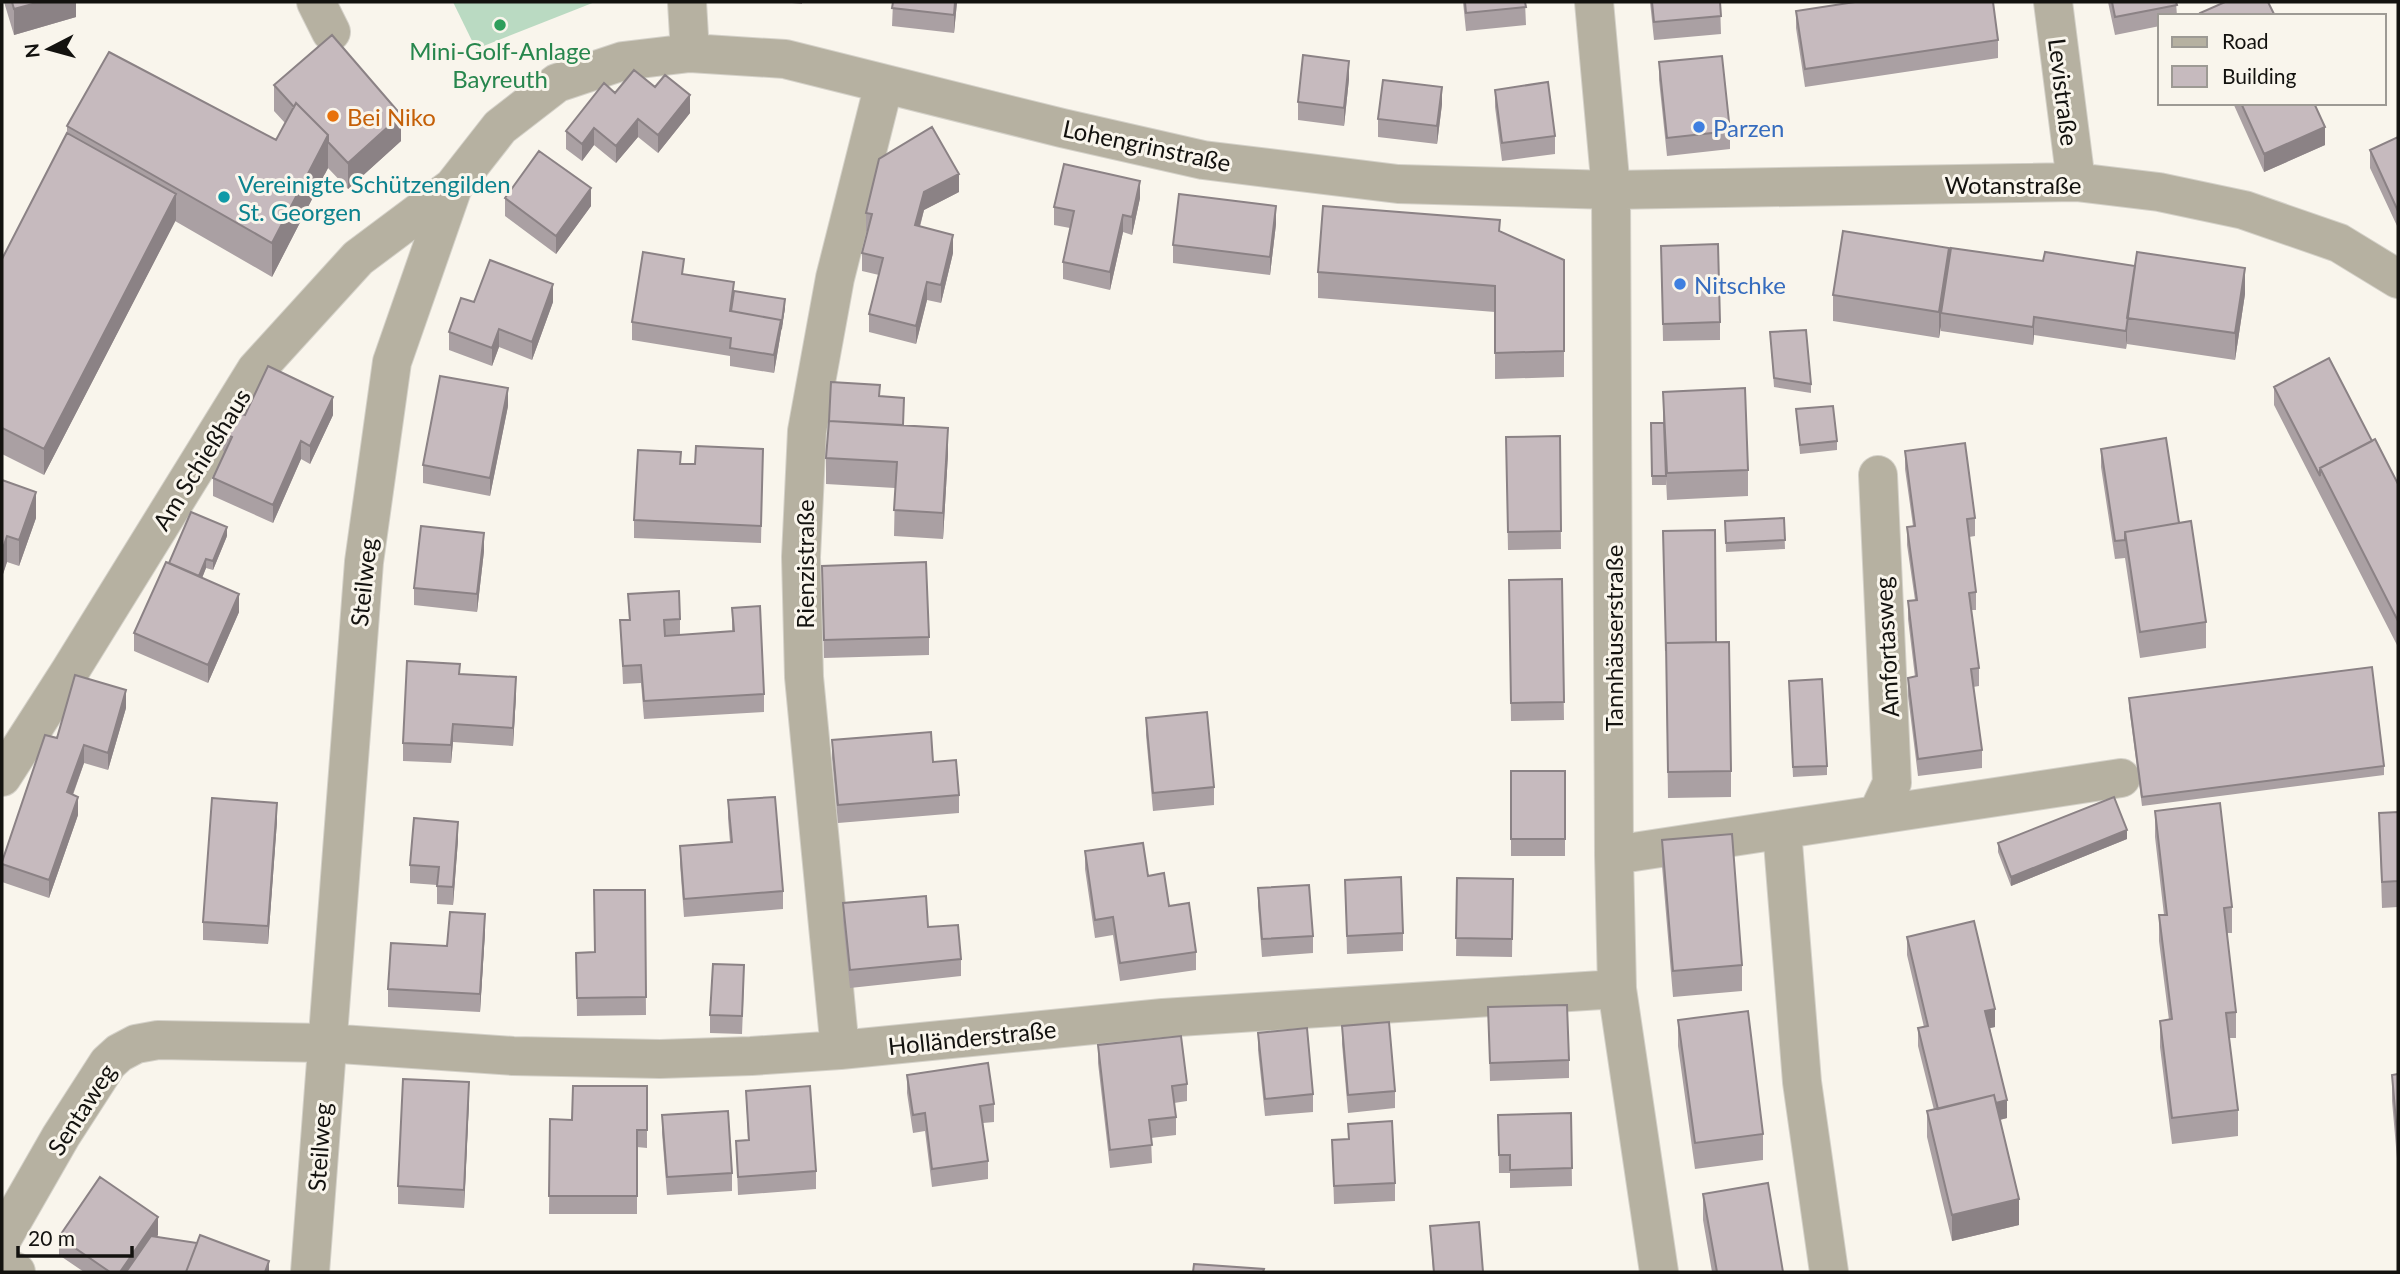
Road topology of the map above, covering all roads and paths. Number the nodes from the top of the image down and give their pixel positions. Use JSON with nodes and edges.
{"nodes":[{"id":1,"x":687,"y":2,"type":"edge"},
{"id":2,"x":1594,"y":2,"type":"edge"},
{"id":3,"x":2053,"y":2,"type":"edge"},
{"id":4,"x":690,"y":53,"type":"junction"},
{"id":5,"x":884,"y":84,"type":"junction"},
{"id":6,"x":2076,"y":182,"type":"junction"},
{"id":7,"x":453,"y":187,"type":"junction"},
{"id":8,"x":1611,"y":190,"type":"junction"},
{"id":9,"x":2398,"y":279,"type":"edge"},
{"id":10,"x":1878,"y":475,"type":"dead end"},
{"id":11,"x":2,"y":777,"type":"edge"},
{"id":12,"x":2121,"y":778,"type":"dead end"},
{"id":13,"x":1877,"y":816,"type":"junction"},
{"id":14,"x":1782,"y":830,"type":"junction"},
{"id":15,"x":1614,"y":855,"type":"junction"},
{"id":16,"x":1617,"y":989,"type":"junction"},
{"id":17,"x":326,"y":1043,"type":"junction"},
{"id":18,"x":840,"y":1050,"type":"junction"},
{"id":19,"x":2,"y":1239,"type":"edge"},
{"id":20,"x":2,"y":1265,"type":"edge"},
{"id":21,"x":16,"y":1272,"type":"edge"},
{"id":22,"x":310,"y":1272,"type":"edge"},
{"id":23,"x":1660,"y":1272,"type":"edge"},
{"id":24,"x":1829,"y":1272,"type":"edge"}],
"edges":[{"from":1,"to":4,"type":"street"},
{"from":2,"to":8,"type":"street","name":"Tannhäuserstraße"},
{"from":3,"to":6,"type":"street","name":"Levistraße"},
{"from":4,"to":5,"type":"street","name":"Lohengrinstraße"},
{"from":4,"to":7,"type":"street","name":"Steilweg"},
{"from":5,"to":8,"type":"street","name":"Lohengrinstraße"},
{"from":5,"to":18,"type":"street","name":"Rienzistraße"},
{"from":6,"to":8,"type":"street","name":"Wotanstraße"},
{"from":6,"to":9,"type":"street","name":"Wotanstraße"},
{"from":7,"to":11,"type":"street","name":"Am Schießhaus"},
{"from":7,"to":17,"type":"street","name":"Steilweg"},
{"from":8,"to":15,"type":"street","name":"Tannhäuserstraße"},
{"from":10,"to":13,"type":"street","name":"Amfortasweg"},
{"from":12,"to":13,"type":"street"},
{"from":13,"to":14,"type":"street"},
{"from":14,"to":15,"type":"street"},
{"from":14,"to":24,"type":"street"},
{"from":15,"to":16,"type":"street","name":"Tannhäuserstraße"},
{"from":16,"to":18,"type":"street","name":"Holländerstraße"},
{"from":16,"to":23,"type":"street","name":"Tannhäuserstraße"},
{"from":17,"to":18,"type":"street","name":"Holländerstraße"},
{"from":17,"to":19,"type":"street","name":"Sentaweg"},
{"from":17,"to":22,"type":"street","name":"Steilweg"},
{"from":20,"to":21,"type":"street"}]}
